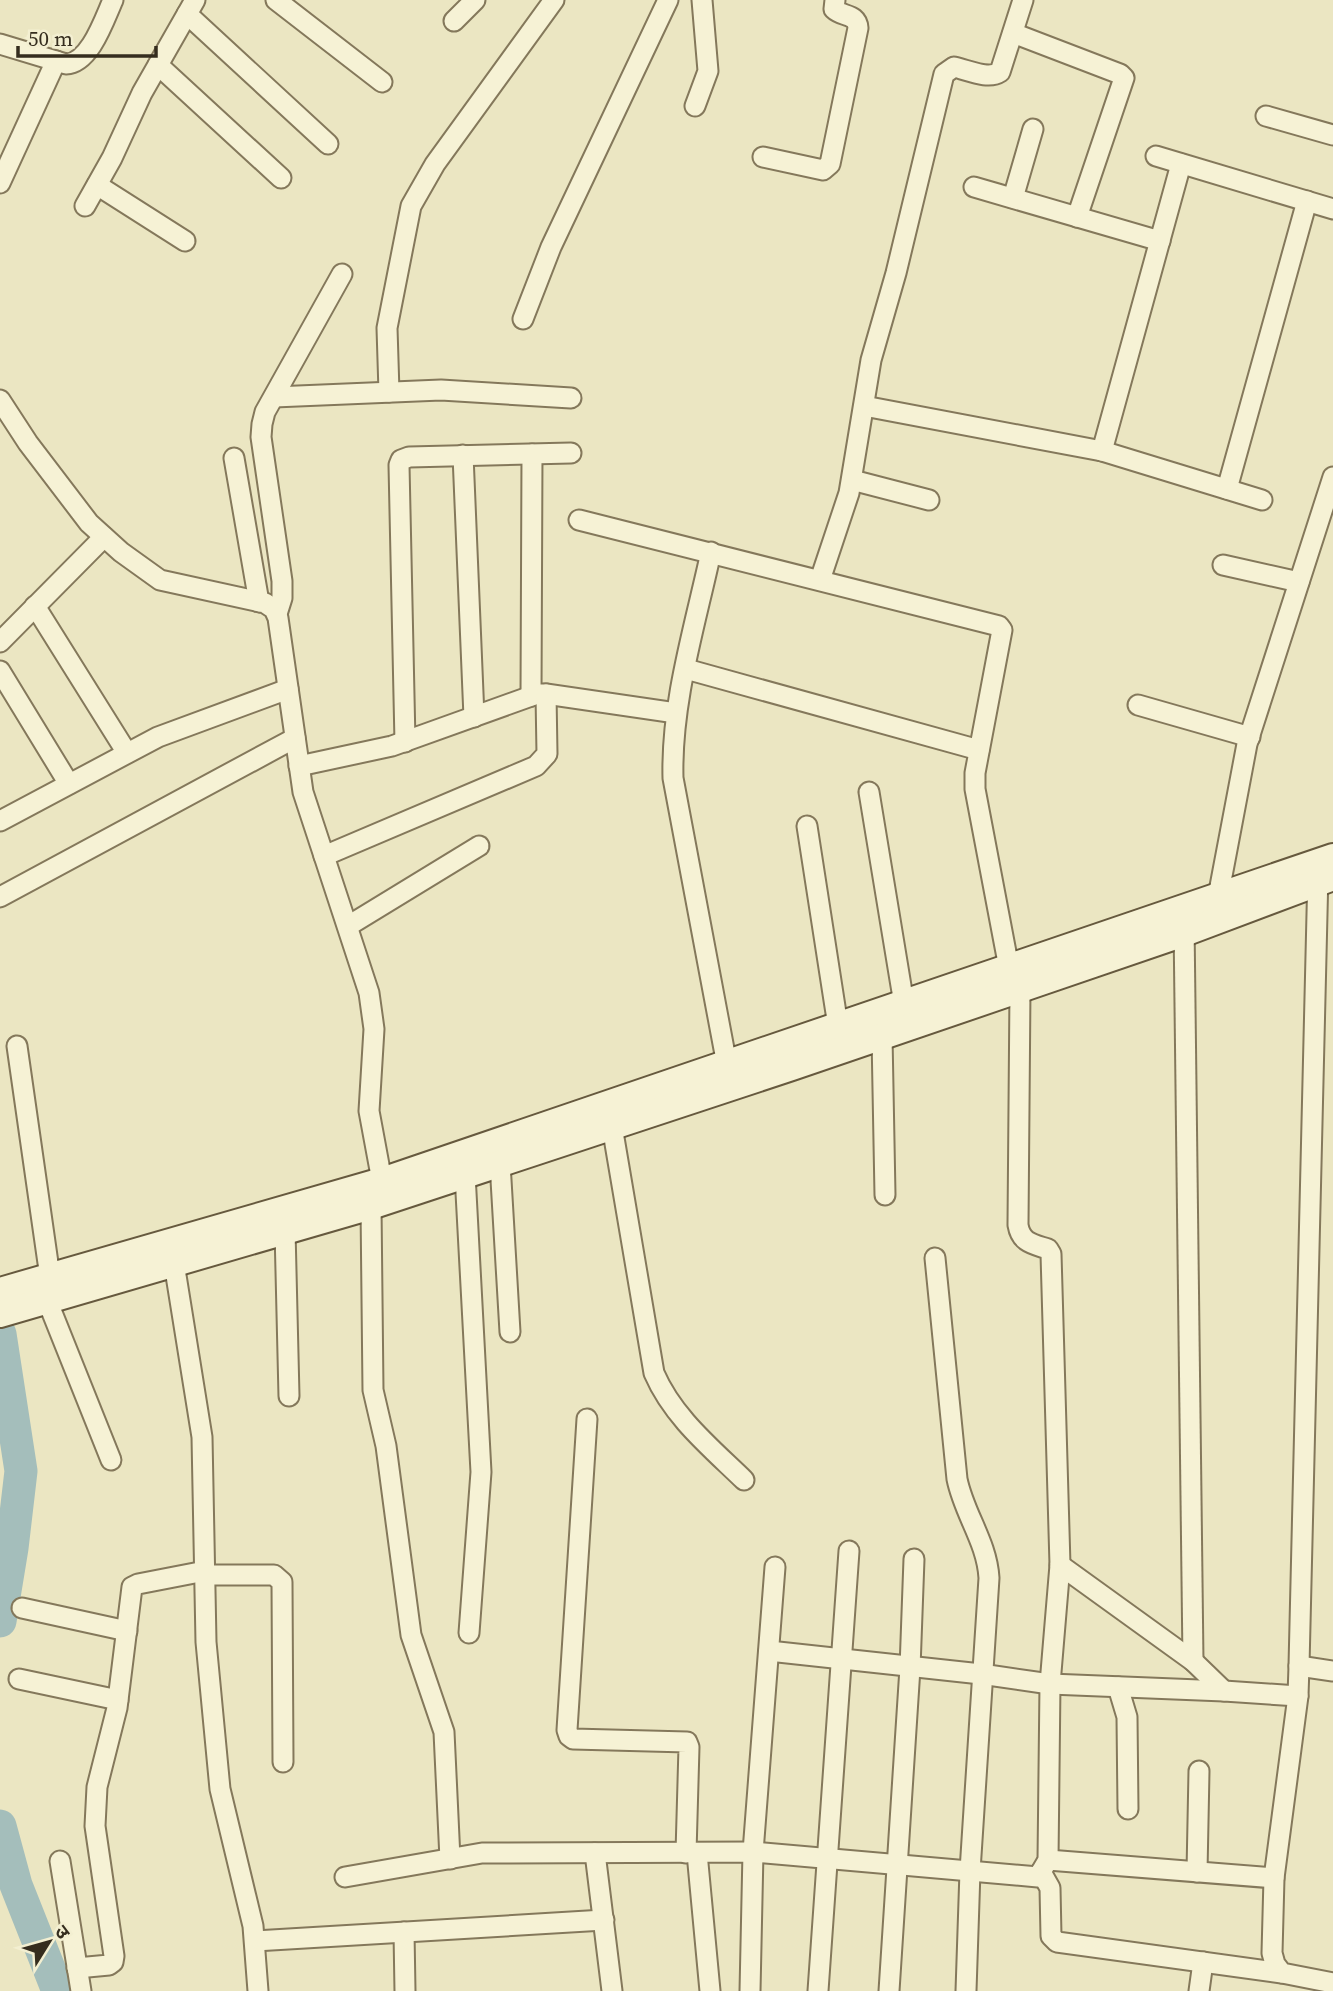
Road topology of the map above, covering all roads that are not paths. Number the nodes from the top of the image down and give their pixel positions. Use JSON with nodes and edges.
{"nodes":[{"id":1,"x":113,"y":0,"type":"edge"},
{"id":2,"x":276,"y":0,"type":"edge"},
{"id":3,"x":475,"y":0,"type":"edge"},
{"id":4,"x":554,"y":0,"type":"edge"},
{"id":5,"x":668,"y":0,"type":"edge"},
{"id":6,"x":702,"y":0,"type":"edge"},
{"id":7,"x":835,"y":0,"type":"edge"},
{"id":8,"x":1023,"y":0,"type":"edge"},
{"id":9,"x":191,"y":7,"type":"edge"},
{"id":10,"x":454,"y":21,"type":"dead end"},
{"id":11,"x":1013,"y":33,"type":"junction"},
{"id":12,"x":0,"y":44,"type":"edge"},
{"id":13,"x":56,"y":61,"type":"junction"},
{"id":14,"x":158,"y":65,"type":"junction"},
{"id":15,"x":382,"y":82,"type":"dead end"},
{"id":16,"x":695,"y":106,"type":"dead end"},
{"id":17,"x":1266,"y":116,"type":"dead end"},
{"id":18,"x":1033,"y":129,"type":"dead end"},
{"id":19,"x":1333,"y":135,"type":"edge"},
{"id":20,"x":328,"y":144,"type":"dead end"},
{"id":21,"x":1156,"y":156,"type":"dead end"},
{"id":22,"x":763,"y":157,"type":"dead end"},
{"id":23,"x":1181,"y":164,"type":"junction"},
{"id":24,"x":281,"y":178,"type":"dead end"},
{"id":25,"x":0,"y":183,"type":"edge"},
{"id":26,"x":97,"y":185,"type":"junction"},
{"id":27,"x":974,"y":187,"type":"dead end"},
{"id":28,"x":1013,"y":198,"type":"junction"},
{"id":29,"x":1307,"y":201,"type":"junction"},
{"id":30,"x":85,"y":206,"type":"dead end"},
{"id":31,"x":1333,"y":209,"type":"edge"},
{"id":32,"x":1076,"y":217,"type":"junction"},
{"id":33,"x":1160,"y":241,"type":"junction"},
{"id":34,"x":185,"y":242,"type":"dead end"},
{"id":35,"x":342,"y":274,"type":"dead end"},
{"id":36,"x":523,"y":319,"type":"dead end"},
{"id":37,"x":390,"y":392,"type":"junction"},
{"id":38,"x":274,"y":397,"type":"junction"},
{"id":39,"x":571,"y":398,"type":"dead end"},
{"id":40,"x":1,"y":403,"type":"edge"},
{"id":41,"x":864,"y":407,"type":"junction"},
{"id":42,"x":1102,"y":451,"type":"junction"},
{"id":43,"x":571,"y":453,"type":"dead end"},
{"id":44,"x":532,"y":454,"type":"junction"},
{"id":45,"x":463,"y":455,"type":"junction"},
{"id":46,"x":234,"y":458,"type":"dead end"},
{"id":47,"x":1333,"y":477,"type":"edge"},
{"id":48,"x":852,"y":480,"type":"junction"},
{"id":49,"x":1227,"y":489,"type":"junction"},
{"id":50,"x":929,"y":500,"type":"dead end"},
{"id":51,"x":1262,"y":500,"type":"dead end"},
{"id":52,"x":579,"y":520,"type":"dead end"},
{"id":53,"x":104,"y":537,"type":"junction"},
{"id":54,"x":711,"y":552,"type":"junction"},
{"id":55,"x":1223,"y":565,"type":"dead end"},
{"id":56,"x":820,"y":580,"type":"junction"},
{"id":57,"x":1299,"y":582,"type":"junction"},
{"id":58,"x":259,"y":602,"type":"junction"},
{"id":59,"x":35,"y":606,"type":"junction"},
{"id":60,"x":277,"y":614,"type":"junction"},
{"id":61,"x":0,"y":642,"type":"edge"},
{"id":62,"x":686,"y":669,"type":"junction"},
{"id":63,"x":0,"y":671,"type":"edge"},
{"id":64,"x":288,"y":689,"type":"junction"},
{"id":65,"x":539,"y":695,"type":"junction"},
{"id":66,"x":1138,"y":705,"type":"dead end"},
{"id":67,"x":677,"y":713,"type":"junction"},
{"id":68,"x":474,"y":717,"type":"junction"},
{"id":69,"x":1250,"y":737,"type":"junction"},
{"id":70,"x":295,"y":738,"type":"junction"},
{"id":71,"x":405,"y":742,"type":"junction"},
{"id":72,"x":979,"y":750,"type":"junction"},
{"id":73,"x":127,"y":752,"type":"junction"},
{"id":74,"x":299,"y":766,"type":"junction"},
{"id":75,"x":69,"y":784,"type":"junction"},
{"id":76,"x":869,"y":792,"type":"dead end"},
{"id":77,"x":0,"y":821,"type":"edge"},
{"id":78,"x":807,"y":826,"type":"dead end"},
{"id":79,"x":479,"y":846,"type":"dead end"},
{"id":80,"x":324,"y":856,"type":"junction"},
{"id":81,"x":1325,"y":869,"type":"edge"},
{"id":82,"x":0,"y":897,"type":"edge"},
{"id":83,"x":1218,"y":897,"type":"junction"},
{"id":84,"x":1184,"y":920,"type":"junction"},
{"id":85,"x":348,"y":926,"type":"junction"},
{"id":86,"x":1015,"y":978,"type":"junction"},
{"id":87,"x":904,"y":1004,"type":"junction"},
{"id":88,"x":838,"y":1026,"type":"junction"},
{"id":89,"x":882,"y":1036,"type":"junction"},
{"id":90,"x":17,"y":1046,"type":"dead end"},
{"id":91,"x":727,"y":1065,"type":"junction"},
{"id":92,"x":612,"y":1126,"type":"junction"},
{"id":93,"x":500,"y":1163,"type":"junction"},
{"id":94,"x":465,"y":1174,"type":"junction"},
{"id":95,"x":382,"y":1181,"type":"junction"},
{"id":96,"x":885,"y":1195,"type":"dead end"},
{"id":97,"x":371,"y":1206,"type":"junction"},
{"id":98,"x":285,"y":1230,"type":"junction"},
{"id":99,"x":935,"y":1258,"type":"dead end"},
{"id":100,"x":174,"y":1263,"type":"junction"},
{"id":101,"x":24,"y":1296,"type":"edge"},
{"id":102,"x":510,"y":1332,"type":"dead end"},
{"id":103,"x":289,"y":1396,"type":"dead end"},
{"id":104,"x":587,"y":1419,"type":"dead end"},
{"id":105,"x":111,"y":1460,"type":"dead end"},
{"id":106,"x":744,"y":1480,"type":"dead end"},
{"id":107,"x":849,"y":1551,"type":"dead end"},
{"id":108,"x":914,"y":1559,"type":"dead end"},
{"id":109,"x":1060,"y":1565,"type":"junction"},
{"id":110,"x":775,"y":1567,"type":"dead end"},
{"id":111,"x":205,"y":1573,"type":"junction"},
{"id":112,"x":22,"y":1608,"type":"dead end"},
{"id":113,"x":127,"y":1631,"type":"junction"},
{"id":114,"x":469,"y":1633,"type":"dead end"},
{"id":115,"x":769,"y":1651,"type":"junction"},
{"id":116,"x":840,"y":1660,"type":"junction"},
{"id":117,"x":1193,"y":1661,"type":"junction"},
{"id":118,"x":1299,"y":1666,"type":"junction"},
{"id":119,"x":910,"y":1668,"type":"junction"},
{"id":120,"x":1333,"y":1671,"type":"edge"},
{"id":121,"x":981,"y":1674,"type":"junction"},
{"id":122,"x":19,"y":1679,"type":"dead end"},
{"id":123,"x":1050,"y":1684,"type":"junction"},
{"id":124,"x":1118,"y":1687,"type":"junction"},
{"id":125,"x":1224,"y":1690,"type":"junction"},
{"id":126,"x":1297,"y":1696,"type":"junction"},
{"id":127,"x":118,"y":1700,"type":"junction"},
{"id":128,"x":283,"y":1762,"type":"dead end"},
{"id":129,"x":1199,"y":1771,"type":"dead end"},
{"id":130,"x":1128,"y":1808,"type":"dead end"},
{"id":131,"x":753,"y":1852,"type":"junction"},
{"id":132,"x":595,"y":1853,"type":"junction"},
{"id":133,"x":691,"y":1853,"type":"junction"},
{"id":134,"x":450,"y":1858,"type":"junction"},
{"id":135,"x":826,"y":1860,"type":"junction"},
{"id":136,"x":60,"y":1861,"type":"dead end"},
{"id":137,"x":896,"y":1864,"type":"junction"},
{"id":138,"x":1044,"y":1866,"type":"junction"},
{"id":139,"x":970,"y":1871,"type":"junction"},
{"id":140,"x":1197,"y":1872,"type":"junction"},
{"id":141,"x":345,"y":1877,"type":"dead end"},
{"id":142,"x":1274,"y":1878,"type":"junction"},
{"id":143,"x":604,"y":1920,"type":"junction"},
{"id":144,"x":404,"y":1932,"type":"junction"},
{"id":145,"x":255,"y":1941,"type":"junction"},
{"id":146,"x":1203,"y":1962,"type":"junction"},
{"id":147,"x":77,"y":1968,"type":"junction"},
{"id":148,"x":1282,"y":1973,"type":"junction"},
{"id":149,"x":1333,"y":1983,"type":"edge"},
{"id":150,"x":81,"y":1991,"type":"edge"},
{"id":151,"x":258,"y":1991,"type":"edge"},
{"id":152,"x":405,"y":1991,"type":"edge"},
{"id":153,"x":612,"y":1991,"type":"edge"},
{"id":154,"x":710,"y":1991,"type":"edge"},
{"id":155,"x":750,"y":1991,"type":"edge"},
{"id":156,"x":818,"y":1991,"type":"edge"},
{"id":157,"x":889,"y":1991,"type":"edge"},
{"id":158,"x":965,"y":1991,"type":"edge"},
{"id":159,"x":1199,"y":1991,"type":"edge"}],
"edges":[{"from":1,"to":13,"type":"street"},
{"from":2,"to":15,"type":"street"},
{"from":3,"to":10,"type":"street"},
{"from":4,"to":37,"type":"street"},
{"from":5,"to":36,"type":"street"},
{"from":6,"to":16,"type":"street"},
{"from":7,"to":22,"type":"street"},
{"from":8,"to":11,"type":"street"},
{"from":9,"to":14,"type":"street"},
{"from":9,"to":20,"type":"street"},
{"from":11,"to":32,"type":"street"},
{"from":11,"to":41,"type":"street"},
{"from":12,"to":13,"type":"street"},
{"from":13,"to":25,"type":"street"},
{"from":14,"to":24,"type":"street"},
{"from":14,"to":26,"type":"street"},
{"from":17,"to":19,"type":"street"},
{"from":18,"to":28,"type":"street"},
{"from":21,"to":23,"type":"street"},
{"from":23,"to":29,"type":"street"},
{"from":23,"to":33,"type":"street"},
{"from":26,"to":30,"type":"street"},
{"from":26,"to":34,"type":"street"},
{"from":27,"to":28,"type":"street"},
{"from":28,"to":32,"type":"street"},
{"from":29,"to":31,"type":"street"},
{"from":29,"to":49,"type":"street"},
{"from":32,"to":33,"type":"street"},
{"from":33,"to":42,"type":"street"},
{"from":35,"to":38,"type":"street"},
{"from":37,"to":38,"type":"street"},
{"from":37,"to":39,"type":"street"},
{"from":38,"to":60,"type":"street"},
{"from":40,"to":53,"type":"street"},
{"from":41,"to":42,"type":"street"},
{"from":41,"to":48,"type":"street"},
{"from":42,"to":49,"type":"street"},
{"from":43,"to":44,"type":"street"},
{"from":44,"to":45,"type":"street"},
{"from":44,"to":65,"type":"street"},
{"from":45,"to":68,"type":"street"},
{"from":45,"to":71,"type":"street"},
{"from":46,"to":58,"type":"street"},
{"from":47,"to":57,"type":"street"},
{"from":48,"to":50,"type":"street"},
{"from":48,"to":56,"type":"street"},
{"from":49,"to":51,"type":"street"},
{"from":52,"to":54,"type":"street"},
{"from":53,"to":58,"type":"street"},
{"from":53,"to":59,"type":"street"},
{"from":54,"to":56,"type":"street"},
{"from":54,"to":62,"type":"street"},
{"from":55,"to":57,"type":"street"},
{"from":56,"to":72,"type":"street"},
{"from":57,"to":69,"type":"street"},
{"from":58,"to":60,"type":"street"},
{"from":59,"to":61,"type":"street"},
{"from":59,"to":73,"type":"street"},
{"from":60,"to":64,"type":"street"},
{"from":62,"to":67,"type":"street"},
{"from":62,"to":72,"type":"street"},
{"from":63,"to":75,"type":"street"},
{"from":64,"to":70,"type":"street"},
{"from":64,"to":73,"type":"street"},
{"from":65,"to":67,"type":"street"},
{"from":65,"to":68,"type":"street"},
{"from":65,"to":80,"type":"street"},
{"from":66,"to":69,"type":"street"},
{"from":67,"to":91,"type":"street"},
{"from":68,"to":71,"type":"street"},
{"from":69,"to":83,"type":"street"},
{"from":70,"to":74,"type":"street"},
{"from":70,"to":82,"type":"street"},
{"from":71,"to":74,"type":"street"},
{"from":72,"to":86,"type":"street"},
{"from":73,"to":75,"type":"street"},
{"from":74,"to":80,"type":"street"},
{"from":75,"to":77,"type":"street"},
{"from":76,"to":87,"type":"street"},
{"from":78,"to":88,"type":"street"},
{"from":79,"to":85,"type":"street"},
{"from":80,"to":85,"type":"street"},
{"from":81,"to":83,"type":"main road"},
{"from":81,"to":84,"type":"main road"},
{"from":81,"to":118,"type":"street"},
{"from":83,"to":84,"type":"main road"},
{"from":84,"to":86,"type":"main road"},
{"from":84,"to":117,"type":"street"},
{"from":85,"to":95,"type":"street"},
{"from":86,"to":87,"type":"main road"},
{"from":86,"to":89,"type":"main road"},
{"from":86,"to":109,"type":"street"},
{"from":87,"to":88,"type":"main road"},
{"from":88,"to":91,"type":"main road"},
{"from":89,"to":92,"type":"main road"},
{"from":89,"to":96,"type":"street"},
{"from":90,"to":101,"type":"street"},
{"from":91,"to":95,"type":"main road"},
{"from":92,"to":93,"type":"main road"},
{"from":92,"to":106,"type":"street"},
{"from":93,"to":94,"type":"main road"},
{"from":93,"to":102,"type":"street"},
{"from":94,"to":97,"type":"main road"},
{"from":94,"to":114,"type":"street"},
{"from":95,"to":101,"type":"main road"},
{"from":97,"to":98,"type":"main road"},
{"from":97,"to":134,"type":"street"},
{"from":98,"to":100,"type":"main road"},
{"from":98,"to":103,"type":"street"},
{"from":99,"to":121,"type":"street"},
{"from":100,"to":101,"type":"main road"},
{"from":100,"to":111,"type":"street"},
{"from":101,"to":105,"type":"street"},
{"from":104,"to":133,"type":"street"},
{"from":107,"to":116,"type":"street"},
{"from":108,"to":119,"type":"street"},
{"from":109,"to":117,"type":"street"},
{"from":109,"to":123,"type":"street"},
{"from":110,"to":115,"type":"street"},
{"from":111,"to":113,"type":"street"},
{"from":111,"to":128,"type":"street"},
{"from":111,"to":145,"type":"street"},
{"from":112,"to":113,"type":"street"},
{"from":113,"to":127,"type":"street"},
{"from":115,"to":116,"type":"street"},
{"from":115,"to":131,"type":"street"},
{"from":116,"to":119,"type":"street"},
{"from":116,"to":135,"type":"street"},
{"from":117,"to":125,"type":"street"},
{"from":118,"to":120,"type":"street"},
{"from":118,"to":126,"type":"street"},
{"from":119,"to":121,"type":"street"},
{"from":119,"to":137,"type":"street"},
{"from":121,"to":123,"type":"street"},
{"from":121,"to":139,"type":"street"},
{"from":122,"to":127,"type":"street"},
{"from":123,"to":124,"type":"street"},
{"from":123,"to":138,"type":"street"},
{"from":124,"to":125,"type":"street"},
{"from":124,"to":130,"type":"street"},
{"from":125,"to":126,"type":"street"},
{"from":126,"to":142,"type":"street"},
{"from":127,"to":147,"type":"street"},
{"from":129,"to":140,"type":"street"},
{"from":131,"to":133,"type":"street"},
{"from":131,"to":135,"type":"street"},
{"from":131,"to":155,"type":"street"},
{"from":132,"to":133,"type":"street"},
{"from":132,"to":134,"type":"street"},
{"from":132,"to":143,"type":"street"},
{"from":133,"to":154,"type":"street"},
{"from":134,"to":141,"type":"street"},
{"from":135,"to":137,"type":"street"},
{"from":135,"to":156,"type":"street"},
{"from":136,"to":147,"type":"street"},
{"from":137,"to":139,"type":"street"},
{"from":137,"to":157,"type":"street"},
{"from":138,"to":139,"type":"street"},
{"from":138,"to":140,"type":"street"},
{"from":138,"to":146,"type":"street"},
{"from":139,"to":158,"type":"street"},
{"from":140,"to":142,"type":"street"},
{"from":142,"to":148,"type":"street"},
{"from":143,"to":144,"type":"street"},
{"from":143,"to":153,"type":"street"},
{"from":144,"to":145,"type":"street"},
{"from":144,"to":152,"type":"street"},
{"from":145,"to":151,"type":"street"},
{"from":146,"to":148,"type":"street"},
{"from":146,"to":159,"type":"street"},
{"from":147,"to":150,"type":"street"},
{"from":148,"to":149,"type":"street"}]}
